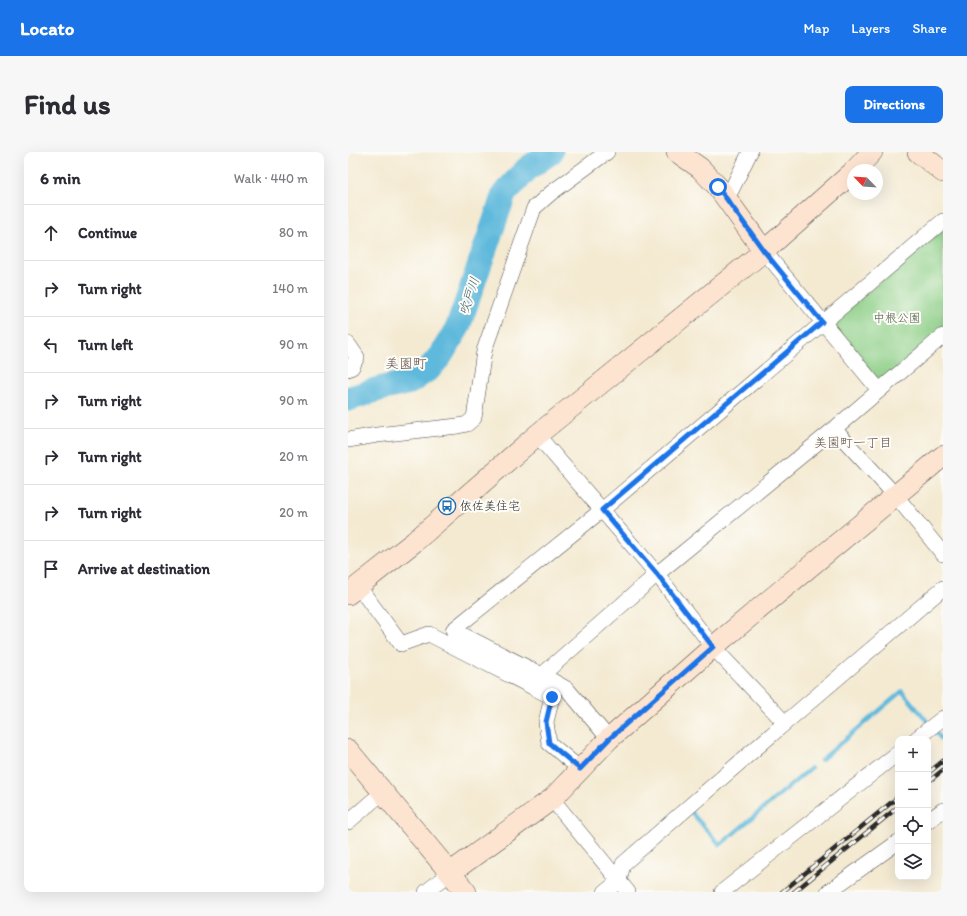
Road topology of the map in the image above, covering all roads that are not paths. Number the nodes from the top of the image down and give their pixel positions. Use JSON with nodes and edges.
{"nodes":[{"id":1,"x":607,"y":152,"type":"edge"},
{"id":2,"x":677,"y":152,"type":"edge"},
{"id":3,"x":750,"y":152,"type":"edge"},
{"id":4,"x":872,"y":152,"type":"edge"},
{"id":5,"x":918,"y":152,"type":"edge"},
{"id":6,"x":861,"y":164,"type":"edge"},
{"id":7,"x":943,"y":172,"type":"edge"},
{"id":8,"x":847,"y":177,"type":"edge"},
{"id":9,"x":727,"y":199,"type":"junction"},
{"id":10,"x":943,"y":222,"type":"edge"},
{"id":11,"x":764,"y":251,"type":"junction"},
{"id":12,"x":822,"y":322,"type":"junction"},
{"id":13,"x":943,"y":336,"type":"edge"},
{"id":14,"x":348,"y":344,"type":"edge"},
{"id":15,"x":348,"y":369,"type":"edge"},
{"id":16,"x":879,"y":390,"type":"junction"},
{"id":17,"x":834,"y":429,"type":"junction"},
{"id":18,"x":537,"y":435,"type":"junction"},
{"id":19,"x":348,"y":440,"type":"edge"},
{"id":20,"x":943,"y":456,"type":"edge"},
{"id":21,"x":896,"y":496,"type":"junction"},
{"id":22,"x":602,"y":510,"type":"junction"},
{"id":23,"x":943,"y":554,"type":"edge"},
{"id":24,"x":657,"y":574,"type":"junction"},
{"id":25,"x":943,"y":588,"type":"edge"},
{"id":26,"x":353,"y":590,"type":"edge"},
{"id":27,"x":713,"y":647,"type":"junction"},
{"id":28,"x":542,"y":674,"type":"junction"},
{"id":29,"x":943,"y":718,"type":"edge"},
{"id":30,"x":785,"y":723,"type":"junction"},
{"id":31,"x":920,"y":736,"type":"edge"},
{"id":32,"x":609,"y":739,"type":"junction"},
{"id":33,"x":348,"y":750,"type":"edge"},
{"id":34,"x":895,"y":755,"type":"edge"},
{"id":35,"x":580,"y":769,"type":"junction"},
{"id":36,"x":383,"y":792,"type":"junction"},
{"id":37,"x":552,"y":799,"type":"junction"},
{"id":38,"x":943,"y":810,"type":"edge"},
{"id":39,"x":931,"y":819,"type":"edge"},
{"id":40,"x":348,"y":822,"type":"edge"},
{"id":41,"x":895,"y":844,"type":"edge"},
{"id":42,"x":450,"y":873,"type":"junction"},
{"id":43,"x":623,"y":886,"type":"edge"},
{"id":44,"x":426,"y":892,"type":"edge"},
{"id":45,"x":466,"y":892,"type":"edge"},
{"id":46,"x":605,"y":892,"type":"edge"},
{"id":47,"x":722,"y":892,"type":"edge"},
{"id":48,"x":828,"y":892,"type":"edge"}],
"edges":[{"from":1,"to":19,"type":"street"},
{"from":2,"to":9,"type":"street"},
{"from":3,"to":9,"type":"street"},
{"from":4,"to":6,"type":"street"},
{"from":5,"to":7,"type":"street"},
{"from":8,"to":11,"type":"street"},
{"from":9,"to":11,"type":"street"},
{"from":10,"to":12,"type":"street"},
{"from":11,"to":12,"type":"street"},
{"from":11,"to":18,"type":"street"},
{"from":12,"to":16,"type":"street"},
{"from":12,"to":22,"type":"street"},
{"from":13,"to":16,"type":"street"},
{"from":14,"to":15,"type":"street"},
{"from":16,"to":17,"type":"street"},
{"from":17,"to":21,"type":"street"},
{"from":17,"to":24,"type":"street"},
{"from":18,"to":22,"type":"street"},
{"from":18,"to":26,"type":"street"},
{"from":20,"to":21,"type":"street"},
{"from":21,"to":23,"type":"street"},
{"from":21,"to":27,"type":"street"},
{"from":22,"to":24,"type":"street"},
{"from":22,"to":28,"type":"street"},
{"from":24,"to":27,"type":"street"},
{"from":24,"to":28,"type":"street"},
{"from":25,"to":30,"type":"street"},
{"from":26,"to":35,"type":"street"},
{"from":27,"to":30,"type":"street"},
{"from":27,"to":32,"type":"street"},
{"from":28,"to":32,"type":"street"},
{"from":29,"to":31,"type":"street"},
{"from":30,"to":43,"type":"street"},
{"from":32,"to":35,"type":"street"},
{"from":33,"to":36,"type":"street"},
{"from":34,"to":47,"type":"street"},
{"from":35,"to":37,"type":"street"},
{"from":36,"to":40,"type":"street"},
{"from":36,"to":42,"type":"street"},
{"from":37,"to":42,"type":"street"},
{"from":37,"to":43,"type":"street"},
{"from":38,"to":39,"type":"street"},
{"from":41,"to":48,"type":"street"},
{"from":42,"to":44,"type":"street"},
{"from":42,"to":45,"type":"street"},
{"from":43,"to":46,"type":"street"}]}
